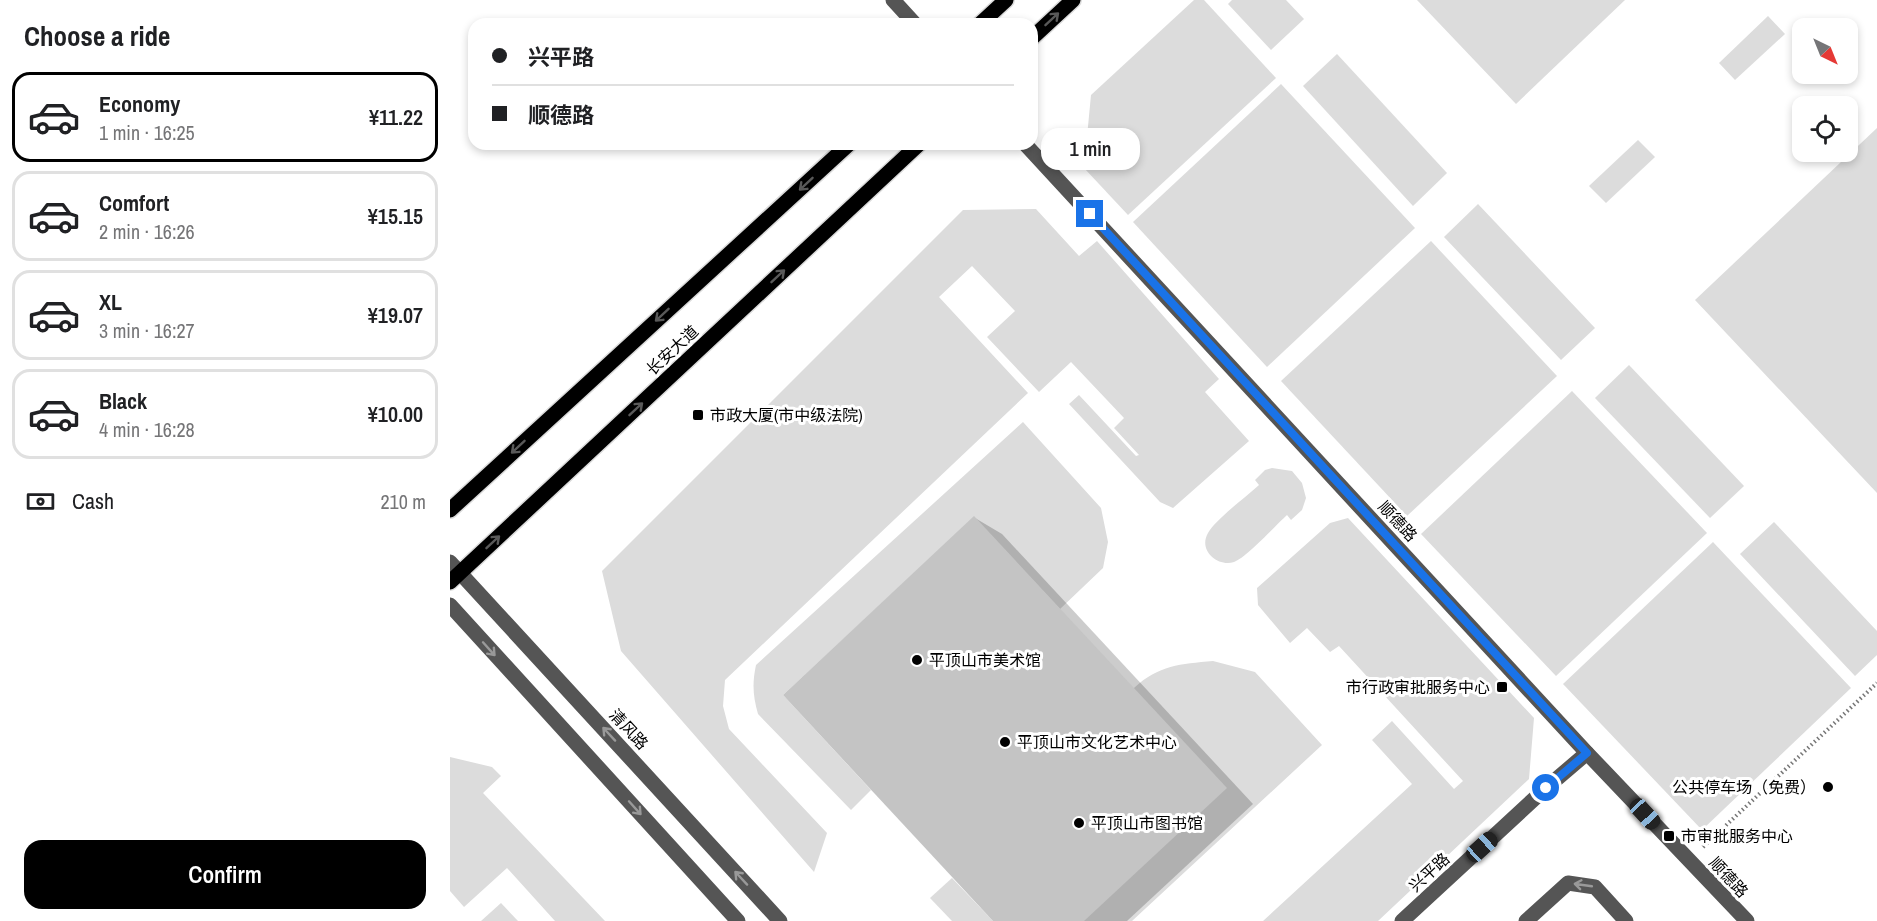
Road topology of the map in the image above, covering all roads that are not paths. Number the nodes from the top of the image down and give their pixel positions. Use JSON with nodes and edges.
{"nodes":[{"id":1,"x":893,"y":0,"type":"edge"},
{"id":2,"x":1006,"y":0,"type":"edge"},
{"id":3,"x":1073,"y":0,"type":"edge"},
{"id":4,"x":910,"y":18,"type":"edge"},
{"id":5,"x":987,"y":18,"type":"edge"},
{"id":6,"x":1038,"y":32,"type":"edge"},
{"id":7,"x":842,"y":150,"type":"edge"},
{"id":8,"x":912,"y":150,"type":"edge"},
{"id":9,"x":1031,"y":150,"type":"edge"},
{"id":10,"x":450,"y":510,"type":"edge"},
{"id":11,"x":453,"y":572,"type":"edge"},
{"id":12,"x":450,"y":605,"type":"edge"},
{"id":13,"x":1587,"y":753,"type":"junction"},
{"id":14,"x":738,"y":921,"type":"edge"},
{"id":15,"x":780,"y":921,"type":"edge"},
{"id":16,"x":1402,"y":921,"type":"edge"},
{"id":17,"x":1526,"y":921,"type":"edge"},
{"id":18,"x":1626,"y":921,"type":"edge"},
{"id":19,"x":1746,"y":921,"type":"edge"}],
"edges":[{"from":1,"to":4,"type":"street"},
{"from":2,"to":5,"type":"main road"},
{"from":6,"to":3,"type":"main road","one_way":true},
{"from":7,"to":10,"type":"main road","name":"长安大道","one_way":true},
{"from":11,"to":8,"type":"main road","name":"长安大道","one_way":true},
{"from":9,"to":13,"type":"street","name":"顺德路"},
{"from":15,"to":11,"type":"street","name":"清风路","one_way":true},
{"from":12,"to":14,"type":"street","one_way":true},
{"from":13,"to":16,"type":"street","name":"兴平路"},
{"from":13,"to":19,"type":"street","name":"顺德路"},
{"from":18,"to":17,"type":"street","one_way":true}]}
